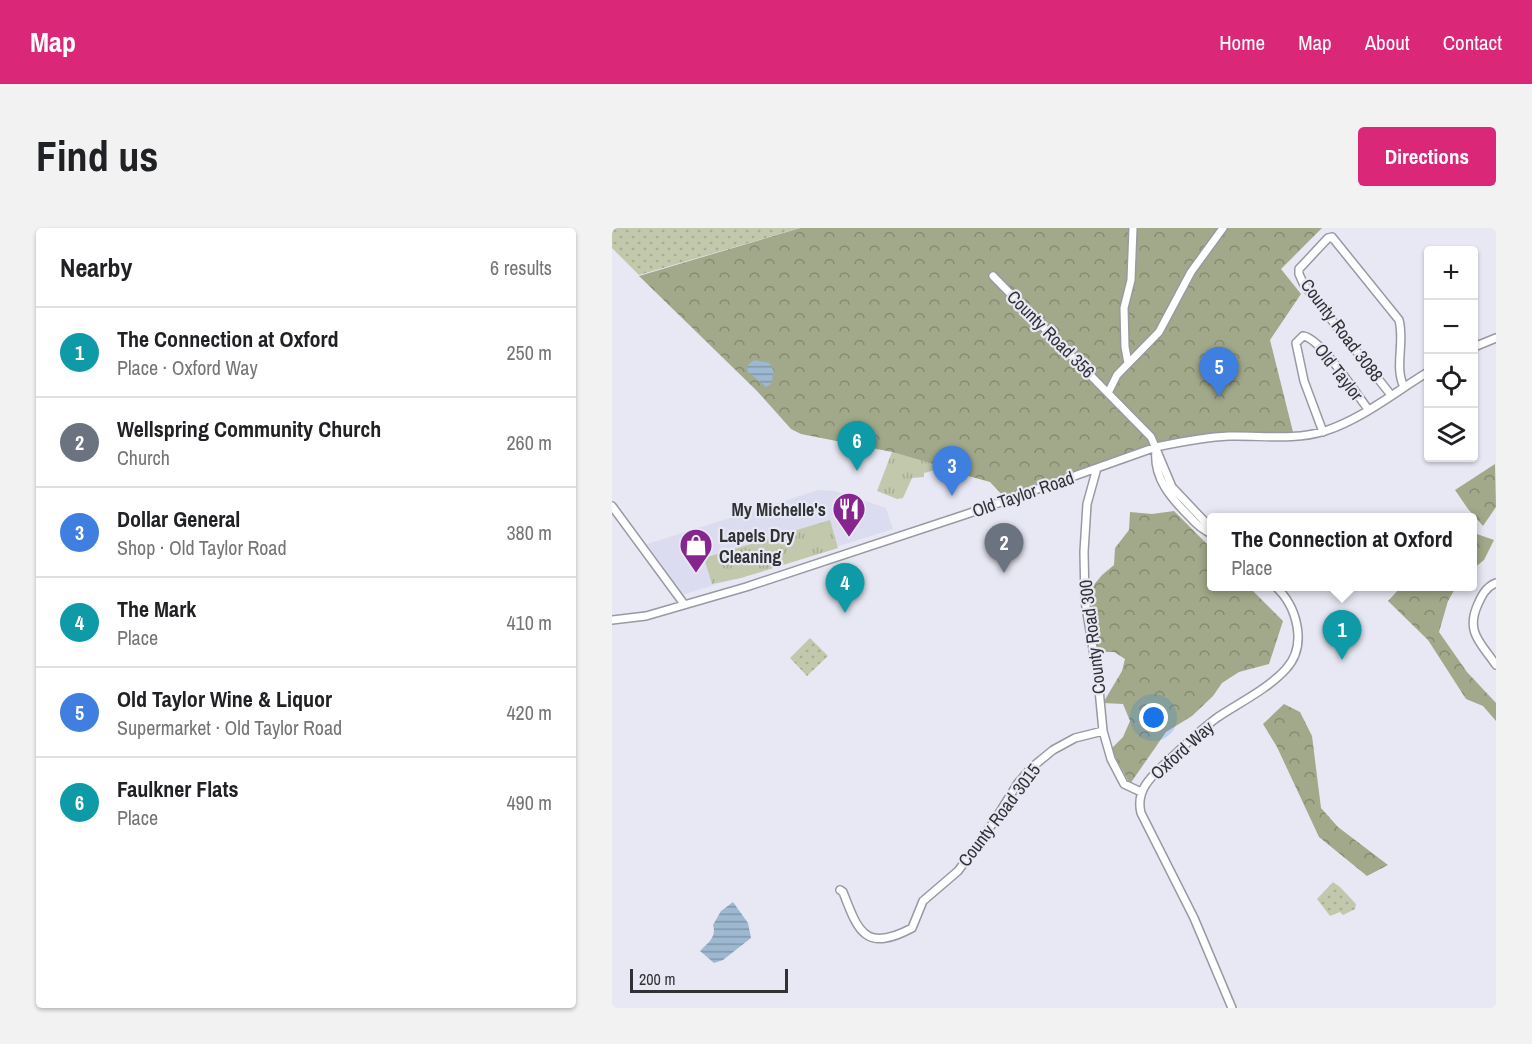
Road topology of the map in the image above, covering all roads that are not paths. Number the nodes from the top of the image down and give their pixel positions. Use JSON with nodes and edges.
{"nodes":[{"id":1,"x":1133,"y":228,"type":"edge"},
{"id":2,"x":1223,"y":228,"type":"edge"},
{"id":3,"x":993,"y":276,"type":"dead end"},
{"id":4,"x":1496,"y":338,"type":"edge"},
{"id":5,"x":1478,"y":345,"type":"edge"},
{"id":6,"x":1128,"y":363,"type":"junction"},
{"id":7,"x":1424,"y":374,"type":"edge"},
{"id":8,"x":1404,"y":387,"type":"junction"},
{"id":9,"x":1108,"y":393,"type":"junction"},
{"id":10,"x":1391,"y":395,"type":"junction"},
{"id":11,"x":1368,"y":410,"type":"junction"},
{"id":12,"x":1323,"y":432,"type":"junction"},
{"id":13,"x":1156,"y":447,"type":"junction"},
{"id":14,"x":1097,"y":468,"type":"junction"},
{"id":15,"x":612,"y":506,"type":"edge"},
{"id":16,"x":1207,"y":524,"type":"edge"},
{"id":17,"x":1496,"y":583,"type":"edge"},
{"id":18,"x":1279,"y":591,"type":"edge"},
{"id":19,"x":684,"y":604,"type":"junction"},
{"id":20,"x":612,"y":620,"type":"edge"},
{"id":21,"x":1496,"y":665,"type":"edge"},
{"id":22,"x":1102,"y":731,"type":"junction"},
{"id":23,"x":1141,"y":792,"type":"junction"},
{"id":24,"x":840,"y":890,"type":"dead end"},
{"id":25,"x":1233,"y":1008,"type":"edge"}],
"edges":[{"from":1,"to":6,"type":"street"},
{"from":2,"to":6,"type":"street","name":"County Road 356"},
{"from":3,"to":9,"type":"street","name":"County Road 356"},
{"from":4,"to":5,"type":"street"},
{"from":6,"to":9,"type":"street","name":"County Road 356"},
{"from":7,"to":8,"type":"street","name":"Old Taylor Road"},
{"from":8,"to":10,"type":"street","name":"Old Taylor Road"},
{"from":8,"to":10,"type":"street","name":"County Road 3088"},
{"from":9,"to":13,"type":"street","name":"County Road 356"},
{"from":10,"to":11,"type":"street","name":"Old Taylor Road"},
{"from":11,"to":12,"type":"street","name":"Old Taylor Road"},
{"from":11,"to":12,"type":"street","name":"Old Taylor"},
{"from":12,"to":13,"type":"street","name":"Old Taylor Road"},
{"from":13,"to":14,"type":"street","name":"Old Taylor Road"},
{"from":13,"to":16,"type":"street"},
{"from":14,"to":19,"type":"street","name":"Old Taylor Road"},
{"from":14,"to":22,"type":"street","name":"County Road 300"},
{"from":15,"to":19,"type":"street"},
{"from":17,"to":21,"type":"street"},
{"from":18,"to":23,"type":"street","name":"Oxford Way"},
{"from":19,"to":20,"type":"street","name":"Old Taylor Road"},
{"from":22,"to":23,"type":"street","name":"County Road 300"},
{"from":22,"to":24,"type":"street","name":"County Road 3015"},
{"from":23,"to":25,"type":"street","name":"Oxford Way"}]}
